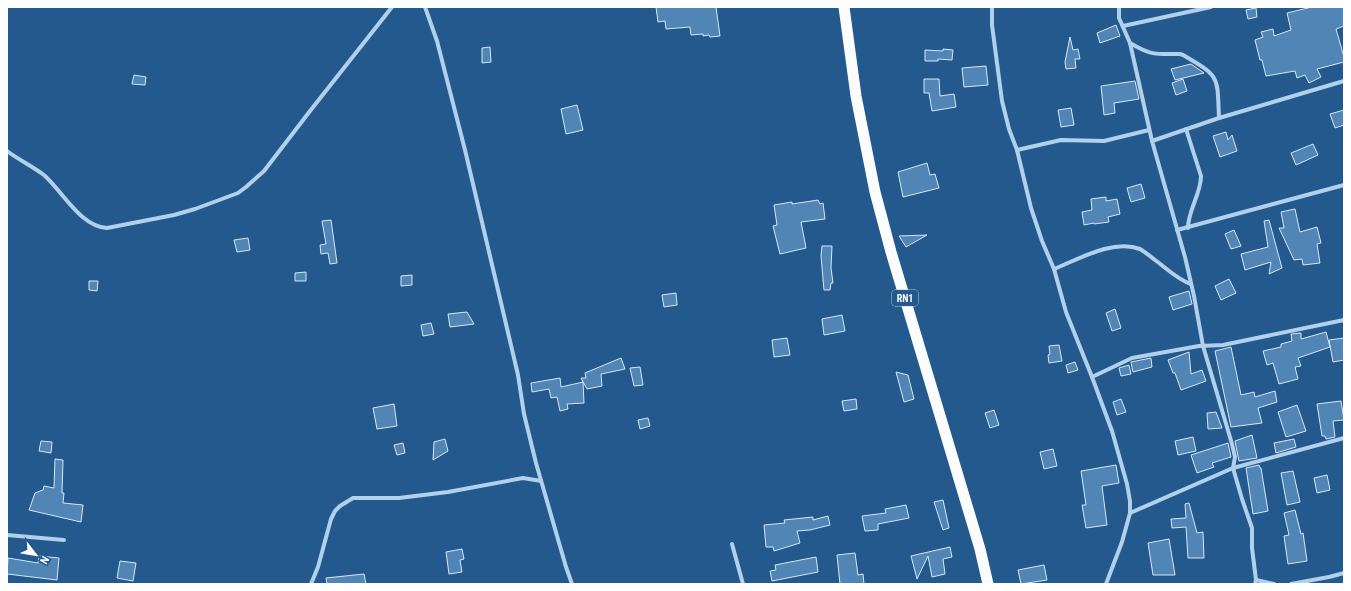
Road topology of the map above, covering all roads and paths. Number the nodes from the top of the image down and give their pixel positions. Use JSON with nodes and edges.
{"nodes":[{"id":1,"x":392,"y":7,"type":"edge"},
{"id":2,"x":425,"y":7,"type":"edge"},
{"id":3,"x":844,"y":7,"type":"edge"},
{"id":4,"x":992,"y":7,"type":"edge"},
{"id":5,"x":1118,"y":7,"type":"edge"},
{"id":6,"x":1211,"y":7,"type":"edge"},
{"id":7,"x":1123,"y":26,"type":"junction"},
{"id":8,"x":1130,"y":43,"type":"junction"},
{"id":9,"x":1344,"y":81,"type":"edge"},
{"id":10,"x":1219,"y":118,"type":"junction"},
{"id":11,"x":1186,"y":129,"type":"junction"},
{"id":12,"x":1149,"y":130,"type":"junction"},
{"id":13,"x":1152,"y":141,"type":"junction"},
{"id":14,"x":1017,"y":150,"type":"junction"},
{"id":15,"x":7,"y":151,"type":"edge"},
{"id":16,"x":1344,"y":184,"type":"edge"},
{"id":17,"x":1188,"y":228,"type":"junction"},
{"id":18,"x":1177,"y":230,"type":"junction"},
{"id":19,"x":1054,"y":269,"type":"junction"},
{"id":20,"x":1191,"y":284,"type":"junction"},
{"id":21,"x":1344,"y":320,"type":"edge"},
{"id":22,"x":1203,"y":346,"type":"junction"},
{"id":23,"x":1092,"y":377,"type":"junction"},
{"id":24,"x":1344,"y":438,"type":"edge"},
{"id":25,"x":1233,"y":468,"type":"junction"},
{"id":26,"x":541,"y":481,"type":"junction"},
{"id":27,"x":1130,"y":513,"type":"junction"},
{"id":28,"x":7,"y":535,"type":"edge"},
{"id":29,"x":64,"y":540,"type":"dead end"},
{"id":30,"x":732,"y":544,"type":"dead end"},
{"id":31,"x":1344,"y":573,"type":"edge"},
{"id":32,"x":1255,"y":582,"type":"edge"},
{"id":33,"x":311,"y":584,"type":"edge"},
{"id":34,"x":572,"y":584,"type":"edge"},
{"id":35,"x":743,"y":584,"type":"edge"},
{"id":36,"x":988,"y":584,"type":"edge"},
{"id":37,"x":1106,"y":584,"type":"edge"},
{"id":38,"x":1274,"y":584,"type":"edge"},
{"id":39,"x":1291,"y":584,"type":"edge"}],
"edges":[{"from":1,"to":15,"type":"street"},
{"from":2,"to":26,"type":"street"},
{"from":3,"to":36,"type":"highway","number":"RN1"},
{"from":4,"to":14,"type":"street"},
{"from":5,"to":7,"type":"street"},
{"from":6,"to":7,"type":"street"},
{"from":7,"to":8,"type":"street"},
{"from":8,"to":10,"type":"street"},
{"from":8,"to":12,"type":"street"},
{"from":9,"to":10,"type":"street"},
{"from":10,"to":11,"type":"street"},
{"from":11,"to":13,"type":"street"},
{"from":11,"to":17,"type":"street"},
{"from":12,"to":13,"type":"street"},
{"from":12,"to":14,"type":"street"},
{"from":13,"to":18,"type":"street"},
{"from":14,"to":19,"type":"street"},
{"from":16,"to":17,"type":"street"},
{"from":17,"to":18,"type":"street"},
{"from":18,"to":20,"type":"street"},
{"from":19,"to":20,"type":"street"},
{"from":19,"to":23,"type":"street"},
{"from":20,"to":22,"type":"street"},
{"from":21,"to":22,"type":"street"},
{"from":22,"to":23,"type":"street"},
{"from":22,"to":25,"type":"street"},
{"from":23,"to":27,"type":"street"},
{"from":24,"to":25,"type":"street"},
{"from":25,"to":27,"type":"street"},
{"from":25,"to":32,"type":"street"},
{"from":26,"to":33,"type":"street"},
{"from":26,"to":34,"type":"street"},
{"from":27,"to":37,"type":"street"},
{"from":28,"to":29,"type":"street"},
{"from":30,"to":35,"type":"street"},
{"from":31,"to":39,"type":"street"},
{"from":32,"to":38,"type":"street"}]}
